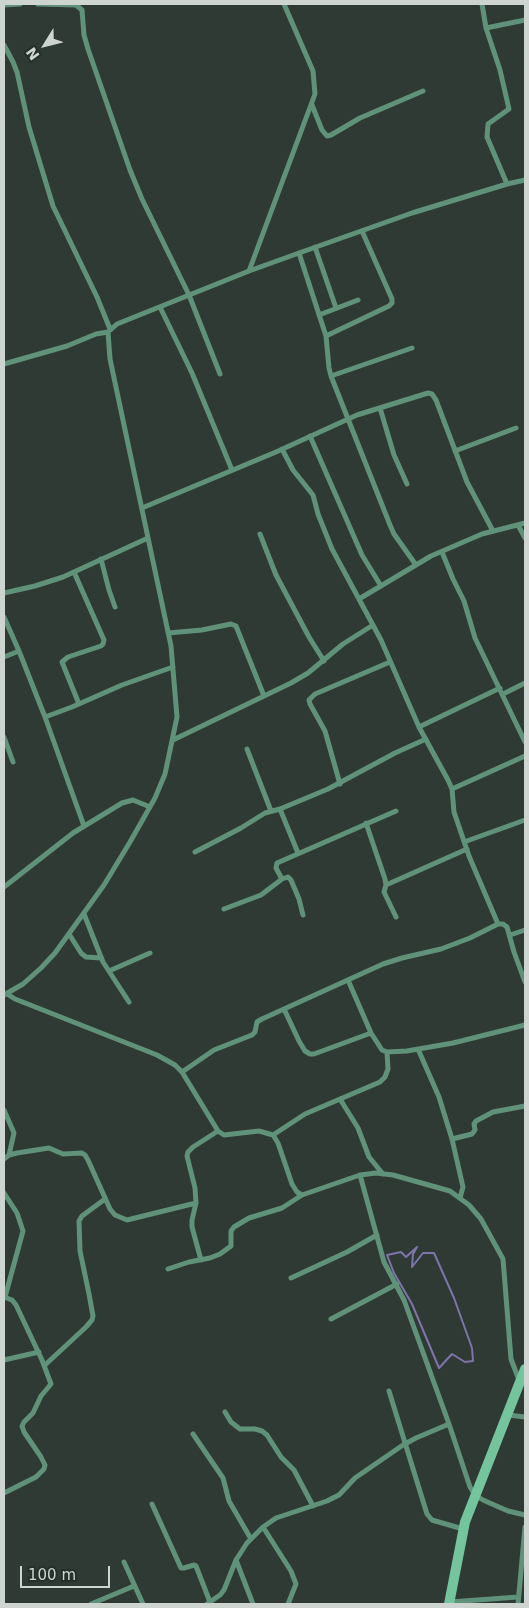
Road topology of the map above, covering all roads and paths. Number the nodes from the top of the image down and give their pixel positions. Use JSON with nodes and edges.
{"nodes":[{"id":1,"x":20,"y":4,"type":"edge"},
{"id":2,"x":38,"y":4,"type":"edge"},
{"id":3,"x":284,"y":4,"type":"edge"},
{"id":4,"x":482,"y":4,"type":"edge"},
{"id":5,"x":4,"y":5,"type":"edge"},
{"id":6,"x":525,"y":20,"type":"edge"},
{"id":7,"x":486,"y":28,"type":"junction"},
{"id":8,"x":4,"y":45,"type":"edge"},
{"id":9,"x":423,"y":91,"type":"dead end"},
{"id":10,"x":312,"y":104,"type":"junction"},
{"id":11,"x":525,"y":180,"type":"edge"},
{"id":12,"x":507,"y":184,"type":"junction"},
{"id":13,"x":362,"y":231,"type":"junction"},
{"id":14,"x":315,"y":247,"type":"junction"},
{"id":15,"x":299,"y":253,"type":"junction"},
{"id":16,"x":249,"y":271,"type":"junction"},
{"id":17,"x":189,"y":295,"type":"junction"},
{"id":18,"x":358,"y":300,"type":"dead end"},
{"id":19,"x":160,"y":307,"type":"junction"},
{"id":20,"x":336,"y":308,"type":"junction"},
{"id":21,"x":319,"y":315,"type":"junction"},
{"id":22,"x":109,"y":330,"type":"junction"},
{"id":23,"x":326,"y":336,"type":"junction"},
{"id":24,"x":412,"y":348,"type":"dead end"},
{"id":25,"x":4,"y":364,"type":"edge"},
{"id":26,"x":220,"y":374,"type":"dead end"},
{"id":27,"x":331,"y":376,"type":"junction"},
{"id":28,"x":380,"y":408,"type":"junction"},
{"id":29,"x":349,"y":419,"type":"junction"},
{"id":30,"x":516,"y":428,"type":"dead end"},
{"id":31,"x":310,"y":436,"type":"junction"},
{"id":32,"x":282,"y":449,"type":"junction"},
{"id":33,"x":455,"y":451,"type":"junction"},
{"id":34,"x":232,"y":470,"type":"junction"},
{"id":35,"x":407,"y":484,"type":"dead end"},
{"id":36,"x":142,"y":508,"type":"junction"},
{"id":37,"x":525,"y":523,"type":"edge"},
{"id":38,"x":518,"y":525,"type":"junction"},
{"id":39,"x":493,"y":531,"type":"junction"},
{"id":40,"x":260,"y":534,"type":"dead end"},
{"id":41,"x":148,"y":538,"type":"junction"},
{"id":42,"x":525,"y":538,"type":"edge"},
{"id":43,"x":442,"y":552,"type":"junction"},
{"id":44,"x":102,"y":560,"type":"junction"},
{"id":45,"x":416,"y":565,"type":"junction"},
{"id":46,"x":74,"y":572,"type":"junction"},
{"id":47,"x":381,"y":586,"type":"junction"},
{"id":48,"x":4,"y":593,"type":"edge"},
{"id":49,"x":359,"y":599,"type":"junction"},
{"id":50,"x":115,"y":607,"type":"dead end"},
{"id":51,"x":4,"y":617,"type":"edge"},
{"id":52,"x":373,"y":625,"type":"junction"},
{"id":53,"x":168,"y":633,"type":"junction"},
{"id":54,"x":19,"y":651,"type":"junction"},
{"id":55,"x":4,"y":657,"type":"edge"},
{"id":56,"x":324,"y":661,"type":"junction"},
{"id":57,"x":390,"y":662,"type":"junction"},
{"id":58,"x":173,"y":667,"type":"junction"},
{"id":59,"x":525,"y":682,"type":"edge"},
{"id":60,"x":500,"y":688,"type":"junction"},
{"id":61,"x":503,"y":694,"type":"junction"},
{"id":62,"x":264,"y":696,"type":"junction"},
{"id":63,"x":79,"y":704,"type":"junction"},
{"id":64,"x":45,"y":717,"type":"junction"},
{"id":65,"x":419,"y":727,"type":"junction"},
{"id":66,"x":4,"y":737,"type":"edge"},
{"id":67,"x":426,"y":739,"type":"junction"},
{"id":68,"x":173,"y":740,"type":"junction"},
{"id":69,"x":525,"y":742,"type":"edge"},
{"id":70,"x":247,"y":749,"type":"dead end"},
{"id":71,"x":525,"y":756,"type":"edge"},
{"id":72,"x":13,"y":762,"type":"dead end"},
{"id":73,"x":340,"y":784,"type":"junction"},
{"id":74,"x":452,"y":789,"type":"junction"},
{"id":75,"x":150,"y":806,"type":"junction"},
{"id":76,"x":280,"y":809,"type":"junction"},
{"id":77,"x":271,"y":811,"type":"junction"},
{"id":78,"x":396,"y":811,"type":"dead end"},
{"id":79,"x":525,"y":820,"type":"edge"},
{"id":80,"x":366,"y":823,"type":"junction"},
{"id":81,"x":84,"y":826,"type":"junction"},
{"id":82,"x":464,"y":842,"type":"junction"},
{"id":83,"x":467,"y":850,"type":"junction"},
{"id":84,"x":195,"y":852,"type":"dead end"},
{"id":85,"x":298,"y":853,"type":"junction"},
{"id":86,"x":282,"y":879,"type":"junction"},
{"id":87,"x":386,"y":885,"type":"junction"},
{"id":88,"x":4,"y":887,"type":"edge"},
{"id":89,"x":224,"y":909,"type":"dead end"},
{"id":90,"x":84,"y":914,"type":"junction"},
{"id":91,"x":303,"y":915,"type":"dead end"},
{"id":92,"x":396,"y":917,"type":"dead end"},
{"id":93,"x":498,"y":924,"type":"junction"},
{"id":94,"x":525,"y":930,"type":"edge"},
{"id":95,"x":69,"y":934,"type":"junction"},
{"id":96,"x":510,"y":935,"type":"junction"},
{"id":97,"x":150,"y":953,"type":"dead end"},
{"id":98,"x":101,"y":958,"type":"junction"},
{"id":99,"x":109,"y":971,"type":"junction"},
{"id":100,"x":348,"y":980,"type":"junction"},
{"id":101,"x":525,"y":982,"type":"edge"},
{"id":102,"x":5,"y":995,"type":"edge"},
{"id":103,"x":129,"y":1002,"type":"dead end"},
{"id":104,"x":284,"y":1009,"type":"junction"},
{"id":105,"x":525,"y":1025,"type":"edge"},
{"id":106,"x":370,"y":1033,"type":"junction"},
{"id":107,"x":418,"y":1049,"type":"junction"},
{"id":108,"x":387,"y":1052,"type":"junction"},
{"id":109,"x":182,"y":1072,"type":"junction"},
{"id":110,"x":340,"y":1099,"type":"junction"},
{"id":111,"x":525,"y":1106,"type":"edge"},
{"id":112,"x":4,"y":1110,"type":"edge"},
{"id":113,"x":218,"y":1131,"type":"junction"},
{"id":114,"x":273,"y":1135,"type":"junction"},
{"id":115,"x":452,"y":1140,"type":"junction"},
{"id":116,"x":9,"y":1155,"type":"junction"},
{"id":117,"x":4,"y":1159,"type":"edge"},
{"id":118,"x":383,"y":1174,"type":"junction"},
{"id":119,"x":360,"y":1175,"type":"junction"},
{"id":120,"x":4,"y":1193,"type":"edge"},
{"id":121,"x":302,"y":1195,"type":"junction"},
{"id":122,"x":460,"y":1198,"type":"junction"},
{"id":123,"x":105,"y":1199,"type":"junction"},
{"id":124,"x":196,"y":1203,"type":"junction"},
{"id":125,"x":377,"y":1235,"type":"junction"},
{"id":126,"x":201,"y":1260,"type":"junction"},
{"id":127,"x":168,"y":1269,"type":"dead end"},
{"id":128,"x":291,"y":1278,"type":"dead end"},
{"id":129,"x":397,"y":1284,"type":"junction"},
{"id":130,"x":4,"y":1297,"type":"edge"},
{"id":131,"x":331,"y":1318,"type":"dead end"},
{"id":132,"x":38,"y":1352,"type":"junction"},
{"id":133,"x":4,"y":1360,"type":"edge"},
{"id":134,"x":45,"y":1366,"type":"junction"},
{"id":135,"x":525,"y":1369,"type":"edge"},
{"id":136,"x":521,"y":1382,"type":"junction"},
{"id":137,"x":389,"y":1391,"type":"dead end"},
{"id":138,"x":225,"y":1412,"type":"dead end"},
{"id":139,"x":508,"y":1414,"type":"junction"},
{"id":140,"x":525,"y":1417,"type":"edge"},
{"id":141,"x":449,"y":1424,"type":"junction"},
{"id":142,"x":193,"y":1434,"type":"dead end"},
{"id":143,"x":406,"y":1443,"type":"junction"},
{"id":144,"x":4,"y":1493,"type":"edge"},
{"id":145,"x":475,"y":1495,"type":"junction"},
{"id":146,"x":152,"y":1504,"type":"dead end"},
{"id":147,"x":313,"y":1506,"type":"junction"},
{"id":148,"x":525,"y":1515,"type":"edge"},
{"id":149,"x":263,"y":1527,"type":"junction"},
{"id":150,"x":525,"y":1527,"type":"edge"},
{"id":151,"x":464,"y":1530,"type":"junction"},
{"id":152,"x":251,"y":1539,"type":"junction"},
{"id":153,"x":236,"y":1560,"type":"junction"},
{"id":154,"x":124,"y":1562,"type":"dead end"},
{"id":155,"x":134,"y":1586,"type":"junction"},
{"id":156,"x":518,"y":1597,"type":"junction"},
{"id":157,"x":208,"y":1603,"type":"edge"},
{"id":158,"x":449,"y":1603,"type":"edge"},
{"id":159,"x":91,"y":1604,"type":"edge"},
{"id":160,"x":143,"y":1604,"type":"edge"},
{"id":161,"x":253,"y":1604,"type":"edge"},
{"id":162,"x":288,"y":1604,"type":"edge"},
{"id":163,"x":518,"y":1604,"type":"edge"}],
"edges":[{"from":1,"to":5,"type":"street"},
{"from":2,"to":17,"type":"street"},
{"from":3,"to":10,"type":"street"},
{"from":4,"to":7,"type":"street"},
{"from":6,"to":7,"type":"street"},
{"from":7,"to":12,"type":"street"},
{"from":8,"to":22,"type":"street"},
{"from":9,"to":10,"type":"street"},
{"from":10,"to":16,"type":"street"},
{"from":11,"to":12,"type":"street"},
{"from":12,"to":13,"type":"street"},
{"from":13,"to":14,"type":"street"},
{"from":13,"to":23,"type":"street"},
{"from":14,"to":15,"type":"street"},
{"from":14,"to":20,"type":"street"},
{"from":15,"to":16,"type":"street"},
{"from":15,"to":21,"type":"street"},
{"from":16,"to":17,"type":"street"},
{"from":17,"to":19,"type":"street"},
{"from":17,"to":26,"type":"street"},
{"from":18,"to":20,"type":"street"},
{"from":19,"to":22,"type":"street"},
{"from":19,"to":34,"type":"street"},
{"from":20,"to":21,"type":"street"},
{"from":21,"to":23,"type":"street"},
{"from":22,"to":25,"type":"street"},
{"from":22,"to":36,"type":"street"},
{"from":23,"to":27,"type":"street"},
{"from":24,"to":27,"type":"street"},
{"from":27,"to":29,"type":"street"},
{"from":28,"to":29,"type":"street"},
{"from":28,"to":33,"type":"street"},
{"from":28,"to":35,"type":"street"},
{"from":29,"to":31,"type":"street"},
{"from":29,"to":45,"type":"street"},
{"from":30,"to":33,"type":"street"},
{"from":31,"to":32,"type":"street"},
{"from":31,"to":47,"type":"street"},
{"from":32,"to":34,"type":"street"},
{"from":32,"to":49,"type":"street"},
{"from":33,"to":39,"type":"street"},
{"from":34,"to":36,"type":"street"},
{"from":36,"to":41,"type":"street"},
{"from":37,"to":38,"type":"street"},
{"from":38,"to":39,"type":"street"},
{"from":38,"to":42,"type":"street"},
{"from":39,"to":43,"type":"street"},
{"from":40,"to":56,"type":"street"},
{"from":41,"to":44,"type":"street"},
{"from":41,"to":53,"type":"street"},
{"from":43,"to":45,"type":"street"},
{"from":43,"to":60,"type":"street"},
{"from":44,"to":46,"type":"street"},
{"from":44,"to":50,"type":"street"},
{"from":45,"to":47,"type":"street"},
{"from":46,"to":48,"type":"street"},
{"from":46,"to":63,"type":"street"},
{"from":47,"to":49,"type":"street"},
{"from":49,"to":52,"type":"street"},
{"from":51,"to":54,"type":"street"},
{"from":52,"to":56,"type":"street"},
{"from":52,"to":57,"type":"street"},
{"from":53,"to":58,"type":"street"},
{"from":53,"to":62,"type":"street"},
{"from":54,"to":55,"type":"street"},
{"from":54,"to":64,"type":"street"},
{"from":56,"to":62,"type":"street"},
{"from":57,"to":65,"type":"street"},
{"from":57,"to":73,"type":"street"},
{"from":58,"to":63,"type":"street"},
{"from":58,"to":68,"type":"street"},
{"from":59,"to":61,"type":"street"},
{"from":60,"to":61,"type":"street"},
{"from":60,"to":65,"type":"street"},
{"from":61,"to":69,"type":"street"},
{"from":62,"to":68,"type":"street"},
{"from":63,"to":64,"type":"street"},
{"from":64,"to":81,"type":"street"},
{"from":65,"to":67,"type":"street"},
{"from":66,"to":72,"type":"street"},
{"from":67,"to":73,"type":"street"},
{"from":67,"to":74,"type":"street"},
{"from":68,"to":75,"type":"street"},
{"from":70,"to":77,"type":"street"},
{"from":71,"to":74,"type":"street"},
{"from":73,"to":76,"type":"street"},
{"from":74,"to":82,"type":"street"},
{"from":75,"to":81,"type":"street"},
{"from":75,"to":90,"type":"street"},
{"from":76,"to":77,"type":"street"},
{"from":76,"to":85,"type":"street"},
{"from":77,"to":84,"type":"street"},
{"from":78,"to":80,"type":"street"},
{"from":79,"to":82,"type":"street"},
{"from":80,"to":85,"type":"street"},
{"from":80,"to":87,"type":"street"},
{"from":81,"to":88,"type":"street"},
{"from":82,"to":83,"type":"street"},
{"from":83,"to":87,"type":"street"},
{"from":83,"to":93,"type":"street"},
{"from":85,"to":86,"type":"street"},
{"from":86,"to":89,"type":"street"},
{"from":86,"to":91,"type":"street"},
{"from":87,"to":92,"type":"street"},
{"from":90,"to":95,"type":"street"},
{"from":90,"to":98,"type":"street"},
{"from":93,"to":96,"type":"street"},
{"from":93,"to":100,"type":"street"},
{"from":94,"to":96,"type":"street"},
{"from":95,"to":98,"type":"street"},
{"from":95,"to":102,"type":"street"},
{"from":96,"to":101,"type":"street"},
{"from":97,"to":99,"type":"street"},
{"from":98,"to":99,"type":"street"},
{"from":99,"to":103,"type":"street"},
{"from":100,"to":104,"type":"street"},
{"from":100,"to":106,"type":"street"},
{"from":102,"to":109,"type":"street"},
{"from":104,"to":106,"type":"street"},
{"from":104,"to":109,"type":"street"},
{"from":105,"to":107,"type":"street"},
{"from":106,"to":108,"type":"street"},
{"from":107,"to":108,"type":"street"},
{"from":107,"to":115,"type":"street"},
{"from":108,"to":110,"type":"street"},
{"from":109,"to":113,"type":"street"},
{"from":110,"to":114,"type":"street"},
{"from":110,"to":118,"type":"street"},
{"from":111,"to":115,"type":"street"},
{"from":112,"to":116,"type":"street"},
{"from":113,"to":114,"type":"street"},
{"from":113,"to":124,"type":"street"},
{"from":114,"to":121,"type":"street"},
{"from":115,"to":122,"type":"street"},
{"from":116,"to":117,"type":"street"},
{"from":116,"to":123,"type":"street"},
{"from":118,"to":119,"type":"street"},
{"from":118,"to":122,"type":"street"},
{"from":119,"to":121,"type":"street"},
{"from":119,"to":125,"type":"street"},
{"from":120,"to":130,"type":"street"},
{"from":121,"to":126,"type":"street"},
{"from":122,"to":136,"type":"street"},
{"from":123,"to":124,"type":"street"},
{"from":123,"to":134,"type":"street"},
{"from":124,"to":126,"type":"street"},
{"from":125,"to":128,"type":"street"},
{"from":125,"to":129,"type":"street"},
{"from":126,"to":127,"type":"street"},
{"from":129,"to":131,"type":"street"},
{"from":129,"to":141,"type":"street"},
{"from":130,"to":132,"type":"street"},
{"from":132,"to":133,"type":"street"},
{"from":132,"to":134,"type":"street"},
{"from":134,"to":144,"type":"street"},
{"from":135,"to":136,"type":"main road"},
{"from":136,"to":139,"type":"main road"},
{"from":137,"to":143,"type":"street"},
{"from":138,"to":147,"type":"street"},
{"from":139,"to":140,"type":"street"},
{"from":139,"to":145,"type":"main road"},
{"from":141,"to":143,"type":"street"},
{"from":141,"to":145,"type":"street"},
{"from":142,"to":152,"type":"street"},
{"from":143,"to":147,"type":"street"},
{"from":143,"to":151,"type":"street"},
{"from":145,"to":148,"type":"street"},
{"from":145,"to":151,"type":"main road"},
{"from":146,"to":157,"type":"street"},
{"from":147,"to":149,"type":"street"},
{"from":149,"to":152,"type":"street"},
{"from":149,"to":162,"type":"street"},
{"from":150,"to":156,"type":"street"},
{"from":151,"to":158,"type":"main road"},
{"from":152,"to":153,"type":"street"},
{"from":153,"to":157,"type":"street"},
{"from":153,"to":161,"type":"street"},
{"from":154,"to":155,"type":"street"},
{"from":155,"to":159,"type":"street"},
{"from":155,"to":160,"type":"street"},
{"from":156,"to":158,"type":"street"},
{"from":156,"to":163,"type":"street"}]}
